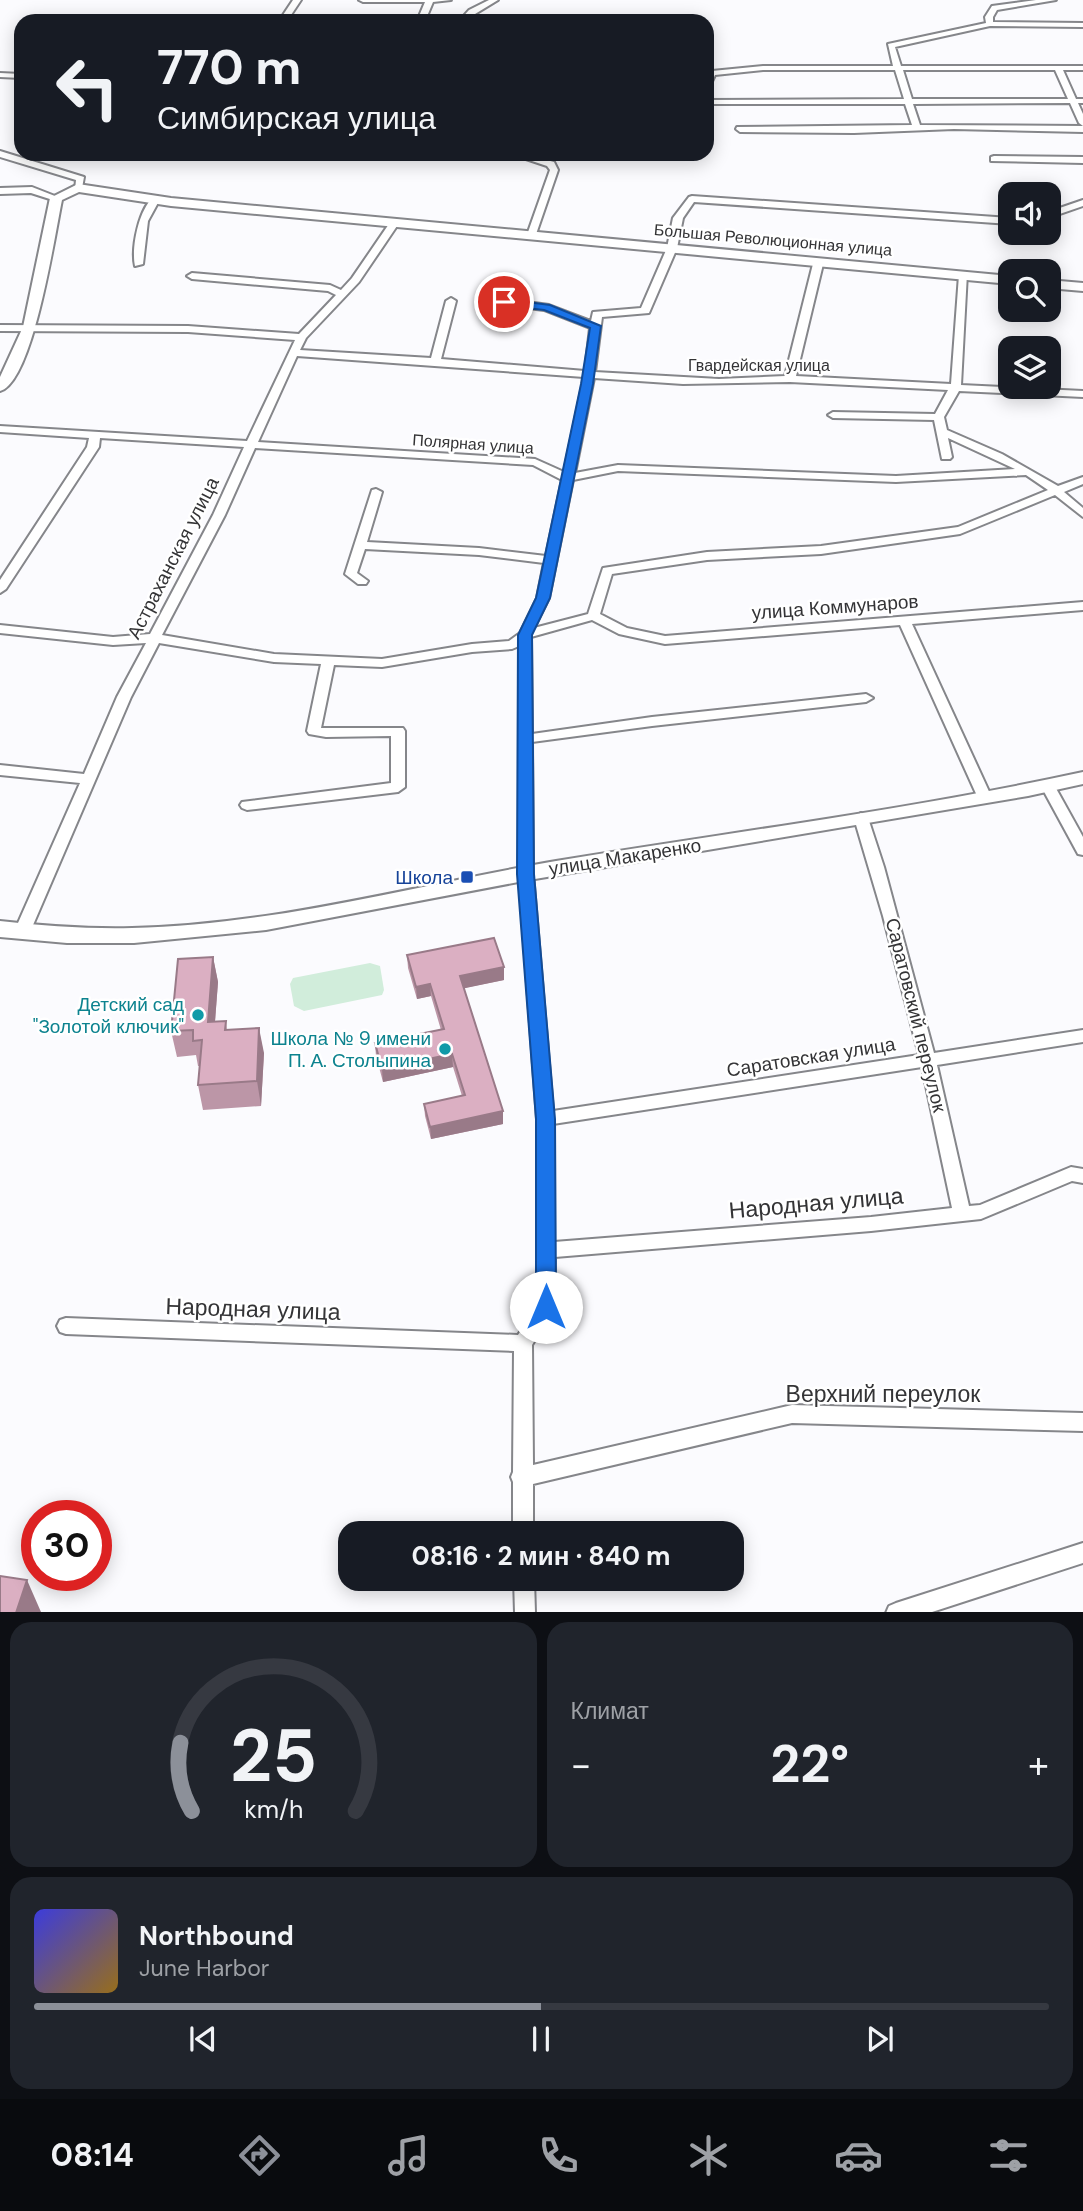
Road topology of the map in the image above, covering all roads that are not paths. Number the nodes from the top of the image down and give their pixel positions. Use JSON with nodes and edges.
{"nodes":[{"id":1,"x":363,"y":0,"type":"edge"},
{"id":2,"x":447,"y":0,"type":"edge"},
{"id":3,"x":494,"y":0,"type":"edge"},
{"id":4,"x":1052,"y":0,"type":"edge"},
{"id":5,"x":429,"y":2,"type":"junction"},
{"id":6,"x":424,"y":14,"type":"edge"},
{"id":7,"x":470,"y":14,"type":"edge"},
{"id":8,"x":990,"y":24,"type":"junction"},
{"id":9,"x":1083,"y":25,"type":"edge"},
{"id":10,"x":1057,"y":67,"type":"junction"},
{"id":11,"x":1083,"y":68,"type":"edge"},
{"id":12,"x":899,"y":69,"type":"junction"},
{"id":13,"x":714,"y":73,"type":"edge"},
{"id":14,"x":908,"y":100,"type":"junction"},
{"id":15,"x":1083,"y":101,"type":"edge"},
{"id":16,"x":714,"y":102,"type":"edge"},
{"id":17,"x":1072,"y":102,"type":"junction"},
{"id":18,"x":1083,"y":123,"type":"edge"},
{"id":19,"x":918,"y":128,"type":"junction"},
{"id":20,"x":740,"y":129,"type":"dead end"},
{"id":21,"x":1083,"y":129,"type":"edge"},
{"id":22,"x":993,"y":159,"type":"dead end"},
{"id":23,"x":1083,"y":160,"type":"edge"},
{"id":24,"x":23,"y":161,"type":"edge"},
{"id":25,"x":543,"y":161,"type":"edge"},
{"id":26,"x":78,"y":188,"type":"junction"},
{"id":27,"x":0,"y":191,"type":"edge"},
{"id":28,"x":56,"y":198,"type":"junction"},
{"id":29,"x":155,"y":199,"type":"junction"},
{"id":30,"x":1083,"y":203,"type":"edge"},
{"id":31,"x":1061,"y":211,"type":"edge"},
{"id":32,"x":998,"y":220,"type":"edge"},
{"id":33,"x":394,"y":223,"type":"junction"},
{"id":34,"x":533,"y":235,"type":"junction"},
{"id":35,"x":671,"y":248,"type":"junction"},
{"id":36,"x":138,"y":264,"type":"dead end"},
{"id":37,"x":818,"y":264,"type":"junction"},
{"id":38,"x":964,"y":275,"type":"junction"},
{"id":39,"x":192,"y":276,"type":"dead end"},
{"id":40,"x":998,"y":279,"type":"edge"},
{"id":41,"x":1061,"y":285,"type":"edge"},
{"id":42,"x":1083,"y":287,"type":"edge"},
{"id":43,"x":342,"y":294,"type":"junction"},
{"id":44,"x":451,"y":301,"type":"dead end"},
{"id":45,"x":504,"y":302,"type":"dead end"},
{"id":46,"x":596,"y":326,"type":"junction"},
{"id":47,"x":30,"y":327,"type":"junction"},
{"id":48,"x":0,"y":328,"type":"edge"},
{"id":49,"x":302,"y":337,"type":"junction"},
{"id":50,"x":293,"y":353,"type":"junction"},
{"id":51,"x":435,"y":362,"type":"junction"},
{"id":52,"x":589,"y":376,"type":"junction"},
{"id":53,"x":790,"y":379,"type":"junction"},
{"id":54,"x":956,"y":386,"type":"junction"},
{"id":55,"x":0,"y":387,"type":"edge"},
{"id":56,"x":1083,"y":394,"type":"edge"},
{"id":57,"x":833,"y":415,"type":"dead end"},
{"id":58,"x":939,"y":417,"type":"junction"},
{"id":59,"x":0,"y":429,"type":"edge"},
{"id":60,"x":942,"y":432,"type":"junction"},
{"id":61,"x":95,"y":435,"type":"junction"},
{"id":62,"x":250,"y":446,"type":"junction"},
{"id":63,"x":946,"y":457,"type":"dead end"},
{"id":64,"x":1025,"y":472,"type":"junction"},
{"id":65,"x":568,"y":478,"type":"junction"},
{"id":66,"x":1083,"y":481,"type":"edge"},
{"id":67,"x":376,"y":492,"type":"dead end"},
{"id":68,"x":1056,"y":492,"type":"junction"},
{"id":69,"x":1083,"y":514,"type":"edge"},
{"id":70,"x":359,"y":545,"type":"junction"},
{"id":71,"x":551,"y":560,"type":"junction"},
{"id":72,"x":362,"y":581,"type":"dead end"},
{"id":73,"x":0,"y":589,"type":"edge"},
{"id":74,"x":1083,"y":606,"type":"edge"},
{"id":75,"x":593,"y":616,"type":"junction"},
{"id":76,"x":905,"y":622,"type":"junction"},
{"id":77,"x":0,"y":629,"type":"edge"},
{"id":78,"x":525,"y":635,"type":"junction"},
{"id":79,"x":155,"y":638,"type":"junction"},
{"id":80,"x":328,"y":661,"type":"junction"},
{"id":81,"x":866,"y":698,"type":"dead end"},
{"id":82,"x":525,"y":739,"type":"junction"},
{"id":83,"x":0,"y":770,"type":"edge"},
{"id":84,"x":1083,"y":778,"type":"edge"},
{"id":85,"x":88,"y":779,"type":"junction"},
{"id":86,"x":1048,"y":786,"type":"junction"},
{"id":87,"x":985,"y":798,"type":"junction"},
{"id":88,"x":247,"y":805,"type":"dead end"},
{"id":89,"x":861,"y":818,"type":"junction"},
{"id":90,"x":1083,"y":850,"type":"edge"},
{"id":91,"x":526,"y":874,"type":"junction"},
{"id":92,"x":0,"y":929,"type":"edge"},
{"id":93,"x":22,"y":932,"type":"junction"},
{"id":94,"x":1083,"y":1036,"type":"edge"},
{"id":95,"x":929,"y":1060,"type":"junction"},
{"id":96,"x":545,"y":1119,"type":"junction"},
{"id":97,"x":1083,"y":1176,"type":"edge"},
{"id":98,"x":962,"y":1214,"type":"junction"},
{"id":99,"x":546,"y":1250,"type":"junction"},
{"id":100,"x":66,"y":1326,"type":"dead end"},
{"id":101,"x":523,"y":1343,"type":"junction"},
{"id":102,"x":1080,"y":1426,"type":"edge"},
{"id":103,"x":521,"y":1477,"type":"junction"},
{"id":104,"x":523,"y":1521,"type":"edge"},
{"id":105,"x":1083,"y":1553,"type":"edge"},
{"id":106,"x":524,"y":1591,"type":"edge"},
{"id":107,"x":525,"y":1612,"type":"edge"},
{"id":108,"x":896,"y":1612,"type":"edge"}],
"edges":[{"from":1,"to":5,"type":"street"},
{"from":2,"to":5,"type":"street"},
{"from":3,"to":7,"type":"street"},
{"from":4,"to":8,"type":"street"},
{"from":5,"to":6,"type":"street"},
{"from":8,"to":9,"type":"street"},
{"from":8,"to":12,"type":"street"},
{"from":10,"to":11,"type":"street"},
{"from":10,"to":12,"type":"street"},
{"from":10,"to":17,"type":"street"},
{"from":12,"to":13,"type":"street"},
{"from":12,"to":14,"type":"street"},
{"from":14,"to":16,"type":"street"},
{"from":14,"to":17,"type":"street"},
{"from":14,"to":19,"type":"street"},
{"from":15,"to":17,"type":"street"},
{"from":17,"to":18,"type":"street"},
{"from":19,"to":20,"type":"street"},
{"from":19,"to":21,"type":"street"},
{"from":22,"to":23,"type":"street"},
{"from":24,"to":26,"type":"street","name":"Большая Революционная улица"},
{"from":25,"to":34,"type":"street"},
{"from":26,"to":28,"type":"street"},
{"from":26,"to":29,"type":"street","name":"Большая Революционная улица"},
{"from":27,"to":28,"type":"street"},
{"from":28,"to":47,"type":"street"},
{"from":29,"to":33,"type":"street","name":"Большая Революционная улица"},
{"from":29,"to":36,"type":"street"},
{"from":30,"to":31,"type":"street"},
{"from":32,"to":35,"type":"street"},
{"from":33,"to":34,"type":"street","name":"Большая Революционная улица"},
{"from":33,"to":43,"type":"street","name":"Астраханская улица"},
{"from":34,"to":35,"type":"street","name":"Большая Революционная улица"},
{"from":35,"to":37,"type":"street","name":"Большая Революционная улица"},
{"from":35,"to":46,"type":"street"},
{"from":37,"to":38,"type":"street","name":"Большая Революционная улица"},
{"from":37,"to":53,"type":"street"},
{"from":38,"to":40,"type":"street","name":"Большая Революционная улица"},
{"from":38,"to":54,"type":"street"},
{"from":39,"to":43,"type":"street"},
{"from":41,"to":42,"type":"street"},
{"from":43,"to":49,"type":"street","name":"Астраханская улица"},
{"from":44,"to":51,"type":"street"},
{"from":45,"to":46,"type":"street"},
{"from":46,"to":52,"type":"street"},
{"from":47,"to":48,"type":"street"},
{"from":47,"to":49,"type":"street"},
{"from":47,"to":55,"type":"street"},
{"from":49,"to":50,"type":"street","name":"Астраханская улица"},
{"from":50,"to":51,"type":"street","name":"Гвардейская улица"},
{"from":50,"to":62,"type":"street","name":"Астраханская улица"},
{"from":51,"to":52,"type":"street","name":"Гвардейская улица"},
{"from":52,"to":53,"type":"street","name":"Гвардейская улица"},
{"from":52,"to":65,"type":"street"},
{"from":53,"to":54,"type":"street","name":"Гвардейская улица"},
{"from":54,"to":56,"type":"street","name":"Гвардейская улица"},
{"from":54,"to":58,"type":"street"},
{"from":57,"to":58,"type":"street"},
{"from":58,"to":60,"type":"street"},
{"from":59,"to":61,"type":"street","name":"Полярная улица"},
{"from":60,"to":63,"type":"street"},
{"from":60,"to":64,"type":"street"},
{"from":61,"to":62,"type":"street","name":"Полярная улица"},
{"from":61,"to":73,"type":"street"},
{"from":62,"to":65,"type":"street","name":"Полярная улица"},
{"from":62,"to":79,"type":"street","name":"Астраханская улица"},
{"from":64,"to":65,"type":"street"},
{"from":64,"to":68,"type":"street"},
{"from":65,"to":71,"type":"street"},
{"from":66,"to":68,"type":"street"},
{"from":67,"to":70,"type":"street"},
{"from":68,"to":69,"type":"street"},
{"from":68,"to":75,"type":"street"},
{"from":70,"to":71,"type":"street"},
{"from":70,"to":72,"type":"street"},
{"from":71,"to":78,"type":"street"},
{"from":74,"to":76,"type":"street","name":"улица Коммунаров"},
{"from":75,"to":76,"type":"street","name":"улица Коммунаров"},
{"from":75,"to":78,"type":"street"},
{"from":76,"to":87,"type":"street"},
{"from":77,"to":79,"type":"street"},
{"from":78,"to":80,"type":"street"},
{"from":78,"to":82,"type":"street"},
{"from":79,"to":80,"type":"street"},
{"from":79,"to":85,"type":"street","name":"Астраханская улица"},
{"from":80,"to":88,"type":"street"},
{"from":81,"to":82,"type":"street"},
{"from":82,"to":91,"type":"street"},
{"from":83,"to":85,"type":"street"},
{"from":84,"to":86,"type":"street","name":"улица Макаренко"},
{"from":85,"to":93,"type":"street","name":"Астраханская улица"},
{"from":86,"to":87,"type":"street","name":"улица Макаренко"},
{"from":86,"to":90,"type":"street"},
{"from":87,"to":89,"type":"street","name":"улица Макаренко"},
{"from":89,"to":91,"type":"street","name":"улица Макаренко"},
{"from":89,"to":95,"type":"street","name":"Саратовский переулок"},
{"from":91,"to":93,"type":"street","name":"улица Макаренко"},
{"from":91,"to":96,"type":"street"},
{"from":92,"to":93,"type":"street","name":"улица Макаренко"},
{"from":94,"to":95,"type":"street","name":"Саратовская улица"},
{"from":95,"to":96,"type":"street","name":"Саратовская улица"},
{"from":95,"to":98,"type":"street","name":"Саратовский переулок"},
{"from":96,"to":99,"type":"street"},
{"from":97,"to":98,"type":"street","name":"Народная улица"},
{"from":98,"to":99,"type":"street","name":"Народная улица"},
{"from":99,"to":101,"type":"street"},
{"from":100,"to":101,"type":"street","name":"Народная улица"},
{"from":101,"to":103,"type":"street"},
{"from":102,"to":103,"type":"street","name":"Верхний переулок"},
{"from":103,"to":104,"type":"street"},
{"from":105,"to":108,"type":"street"},
{"from":106,"to":107,"type":"street"}]}
